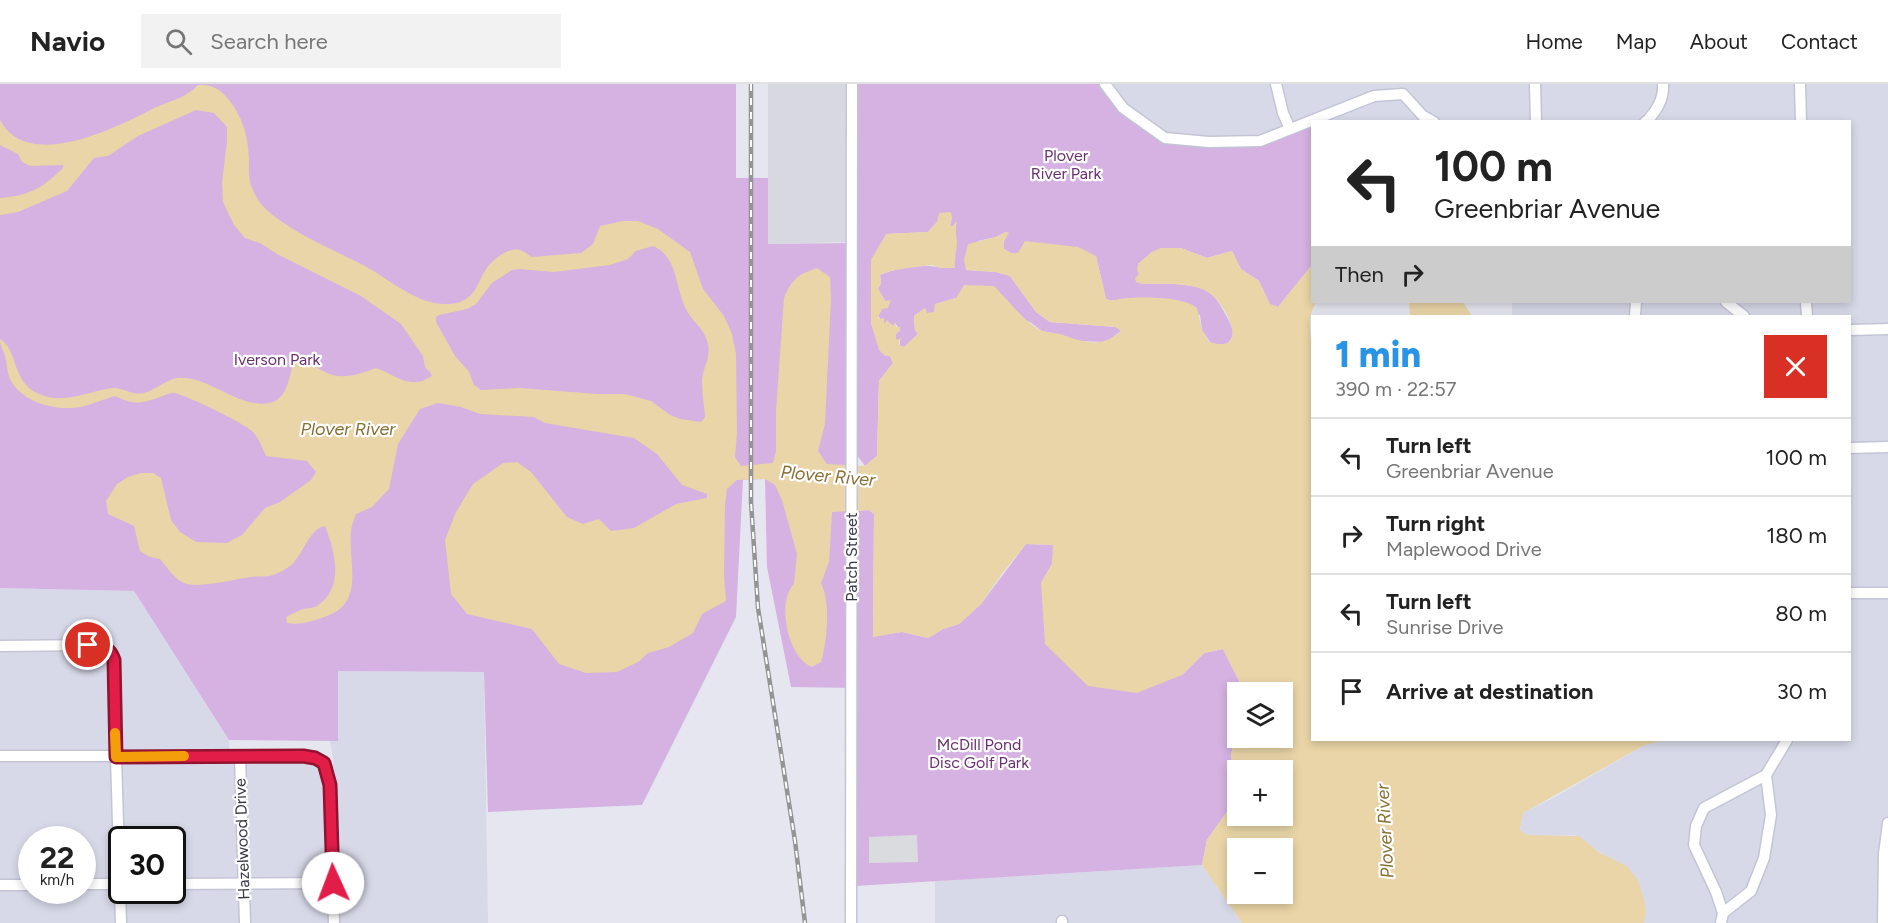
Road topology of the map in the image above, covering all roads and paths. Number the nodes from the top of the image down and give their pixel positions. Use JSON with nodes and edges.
{"nodes":[{"id":1,"x":852,"y":84,"type":"edge"},
{"id":2,"x":1105,"y":84,"type":"edge"},
{"id":3,"x":1276,"y":84,"type":"edge"},
{"id":4,"x":1535,"y":84,"type":"edge"},
{"id":5,"x":1663,"y":84,"type":"edge"},
{"id":6,"x":1800,"y":84,"type":"edge"},
{"id":7,"x":1403,"y":89,"type":"edge"},
{"id":8,"x":1313,"y":120,"type":"edge"},
{"id":9,"x":1430,"y":120,"type":"edge"},
{"id":10,"x":1536,"y":120,"type":"edge"},
{"id":11,"x":1647,"y":120,"type":"edge"},
{"id":12,"x":1801,"y":120,"type":"edge"},
{"id":13,"x":1311,"y":121,"type":"edge"},
{"id":14,"x":1290,"y":129,"type":"junction"},
{"id":15,"x":1727,"y":303,"type":"edge"},
{"id":16,"x":1743,"y":315,"type":"edge"},
{"id":17,"x":1888,"y":329,"type":"edge"},
{"id":18,"x":1851,"y":330,"type":"edge"},
{"id":19,"x":1888,"y":447,"type":"edge"},
{"id":20,"x":1851,"y":448,"type":"edge"},
{"id":21,"x":1851,"y":593,"type":"edge"},
{"id":22,"x":1888,"y":593,"type":"edge"},
{"id":23,"x":0,"y":646,"type":"edge"},
{"id":24,"x":1786,"y":741,"type":"edge"},
{"id":25,"x":0,"y":756,"type":"edge"},
{"id":26,"x":240,"y":756,"type":"junction"},
{"id":27,"x":116,"y":757,"type":"junction"},
{"id":28,"x":1766,"y":775,"type":"junction"},
{"id":29,"x":1888,"y":823,"type":"edge"},
{"id":30,"x":118,"y":826,"type":"edge"},
{"id":31,"x":243,"y":883,"type":"junction"},
{"id":32,"x":333,"y":883,"type":"junction"},
{"id":33,"x":186,"y":884,"type":"edge"},
{"id":34,"x":0,"y":885,"type":"edge"},
{"id":35,"x":18,"y":885,"type":"edge"},
{"id":36,"x":121,"y":904,"type":"edge"},
{"id":37,"x":1722,"y":918,"type":"edge"},
{"id":38,"x":121,"y":923,"type":"edge"},
{"id":39,"x":245,"y":923,"type":"edge"},
{"id":40,"x":334,"y":923,"type":"edge"},
{"id":41,"x":851,"y":923,"type":"edge"},
{"id":42,"x":1883,"y":923,"type":"edge"}],
"edges":[{"from":1,"to":41,"type":"street","name":"Patch Street"},
{"from":2,"to":14,"type":"street"},
{"from":3,"to":14,"type":"street"},
{"from":4,"to":10,"type":"street"},
{"from":5,"to":11,"type":"street"},
{"from":6,"to":12,"type":"street"},
{"from":7,"to":8,"type":"street"},
{"from":7,"to":9,"type":"street"},
{"from":13,"to":14,"type":"street"},
{"from":15,"to":16,"type":"street"},
{"from":17,"to":18,"type":"street"},
{"from":19,"to":20,"type":"street"},
{"from":21,"to":22,"type":"street"},
{"from":23,"to":27,"type":"street"},
{"from":24,"to":28,"type":"street"},
{"from":25,"to":27,"type":"street"},
{"from":26,"to":27,"type":"street"},
{"from":26,"to":31,"type":"street","name":"Hazelwood Drive"},
{"from":26,"to":32,"type":"street"},
{"from":27,"to":30,"type":"street"},
{"from":28,"to":37,"type":"street"},
{"from":28,"to":37,"type":"street"},
{"from":29,"to":42,"type":"street"},
{"from":31,"to":32,"type":"street"},
{"from":31,"to":33,"type":"street"},
{"from":31,"to":39,"type":"street","name":"Hazelwood Drive"},
{"from":32,"to":40,"type":"street"},
{"from":34,"to":35,"type":"street"},
{"from":36,"to":38,"type":"street"}]}
